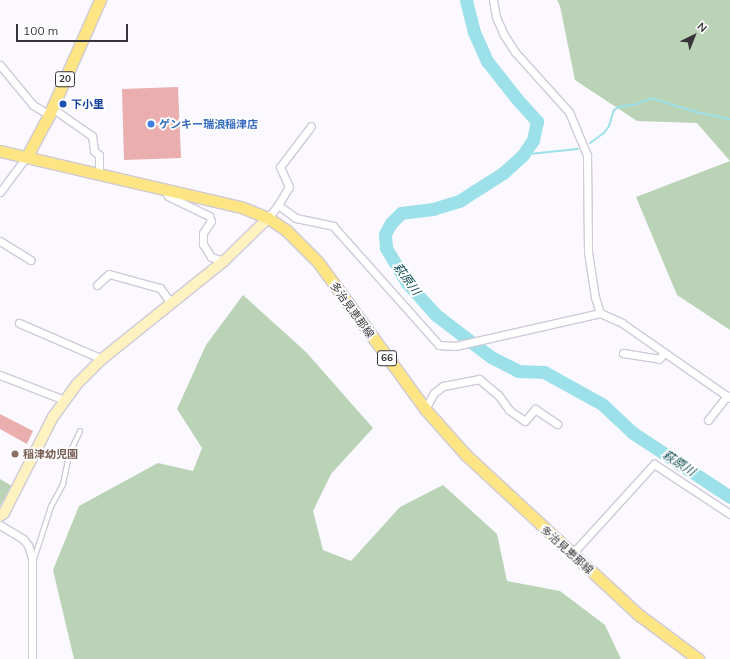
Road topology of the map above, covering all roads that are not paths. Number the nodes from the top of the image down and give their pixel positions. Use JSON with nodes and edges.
{"nodes":[{"id":1,"x":100,"y":0,"type":"edge"},
{"id":2,"x":493,"y":0,"type":"edge"},
{"id":3,"x":0,"y":65,"type":"edge"},
{"id":4,"x":50,"y":112,"type":"junction"},
{"id":5,"x":311,"y":126,"type":"dead end"},
{"id":6,"x":0,"y":151,"type":"edge"},
{"id":7,"x":27,"y":156,"type":"junction"},
{"id":8,"x":99,"y":173,"type":"junction"},
{"id":9,"x":164,"y":189,"type":"junction"},
{"id":10,"x":0,"y":192,"type":"edge"},
{"id":11,"x":278,"y":205,"type":"junction"},
{"id":12,"x":268,"y":218,"type":"junction"},
{"id":13,"x":0,"y":241,"type":"edge"},
{"id":14,"x":31,"y":260,"type":"dead end"},
{"id":15,"x":224,"y":261,"type":"junction"},
{"id":16,"x":97,"y":285,"type":"dead end"},
{"id":17,"x":171,"y":303,"type":"junction"},
{"id":18,"x":600,"y":313,"type":"junction"},
{"id":19,"x":19,"y":323,"type":"dead end"},
{"id":20,"x":623,"y":353,"type":"dead end"},
{"id":21,"x":664,"y":353,"type":"junction"},
{"id":22,"x":102,"y":359,"type":"junction"},
{"id":23,"x":0,"y":375,"type":"edge"},
{"id":24,"x":729,"y":397,"type":"edge"},
{"id":25,"x":64,"y":400,"type":"junction"},
{"id":26,"x":425,"y":409,"type":"junction"},
{"id":27,"x":708,"y":420,"type":"dead end"},
{"id":28,"x":557,"y":424,"type":"dead end"},
{"id":29,"x":80,"y":431,"type":"dead end"},
{"id":30,"x":730,"y":514,"type":"edge"},
{"id":31,"x":0,"y":516,"type":"edge"},
{"id":32,"x":1,"y":529,"type":"edge"},
{"id":33,"x":572,"y":554,"type":"junction"},
{"id":34,"x":32,"y":562,"type":"junction"},
{"id":35,"x":32,"y":659,"type":"edge"},
{"id":36,"x":698,"y":659,"type":"edge"}],
"edges":[{"from":1,"to":4,"type":"main road","number":"20"},
{"from":2,"to":18,"type":"street"},
{"from":3,"to":4,"type":"street"},
{"from":4,"to":7,"type":"main road","number":"20"},
{"from":4,"to":8,"type":"street"},
{"from":5,"to":11,"type":"street"},
{"from":6,"to":7,"type":"main road","name":"多治見恵那線"},
{"from":7,"to":8,"type":"main road","name":"多治見恵那線","number":"66"},
{"from":7,"to":10,"type":"street"},
{"from":8,"to":9,"type":"main road","name":"多治見恵那線","number":"66"},
{"from":9,"to":12,"type":"main road","name":"多治見恵那線","number":"66"},
{"from":9,"to":15,"type":"street"},
{"from":11,"to":12,"type":"street"},
{"from":11,"to":18,"type":"street"},
{"from":12,"to":15,"type":"street"},
{"from":12,"to":26,"type":"main road","name":"多治見恵那線","number":"66"},
{"from":13,"to":14,"type":"street"},
{"from":15,"to":17,"type":"street"},
{"from":16,"to":17,"type":"street"},
{"from":17,"to":22,"type":"street"},
{"from":18,"to":21,"type":"street"},
{"from":19,"to":22,"type":"street"},
{"from":20,"to":21,"type":"street"},
{"from":21,"to":24,"type":"street"},
{"from":22,"to":25,"type":"street"},
{"from":23,"to":25,"type":"street"},
{"from":24,"to":27,"type":"street"},
{"from":25,"to":31,"type":"street"},
{"from":26,"to":28,"type":"street"},
{"from":26,"to":33,"type":"main road","name":"多治見恵那線","number":"66"},
{"from":29,"to":34,"type":"lane"},
{"from":30,"to":33,"type":"street"},
{"from":32,"to":34,"type":"street"},
{"from":33,"to":36,"type":"main road","name":"多治見恵那線","number":"66"},
{"from":34,"to":35,"type":"street"}]}
